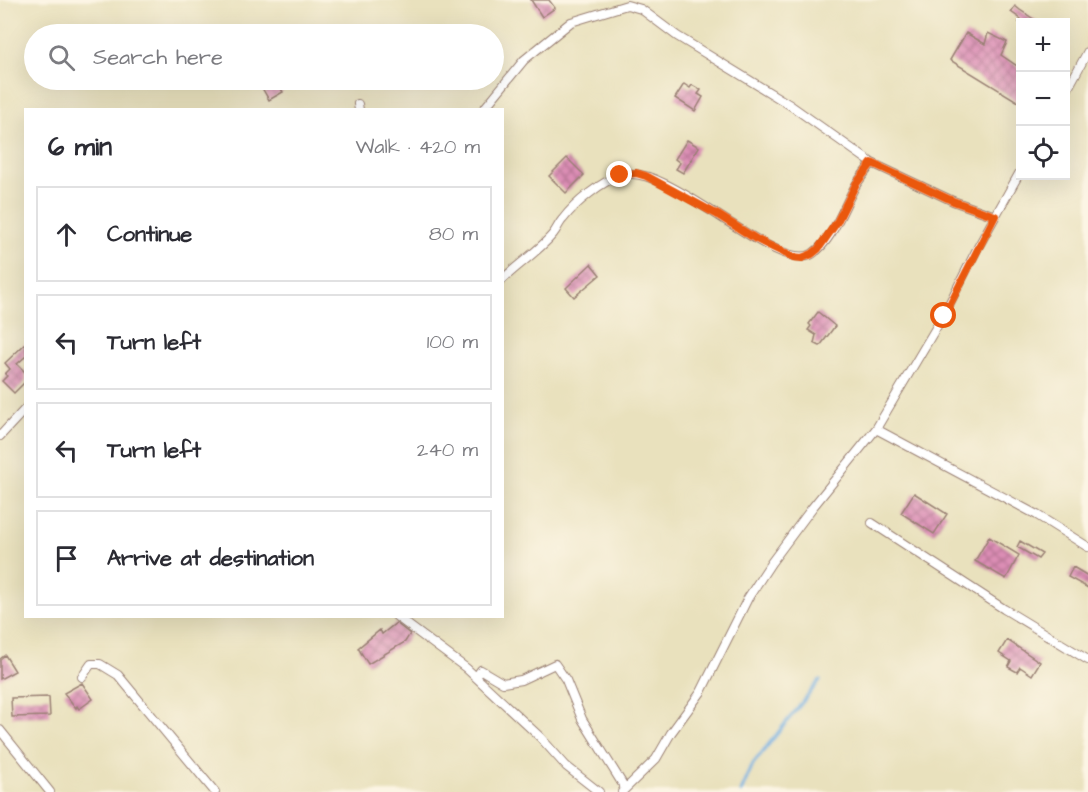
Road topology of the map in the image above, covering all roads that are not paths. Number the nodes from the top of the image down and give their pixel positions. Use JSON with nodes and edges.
{"nodes":[{"id":1,"x":620,"y":3,"type":"edge"},
{"id":2,"x":1088,"y":51,"type":"edge"},
{"id":3,"x":1070,"y":83,"type":"edge"},
{"id":4,"x":504,"y":84,"type":"edge"},
{"id":5,"x":499,"y":90,"type":"edge"},
{"id":6,"x":485,"y":108,"type":"edge"},
{"id":7,"x":872,"y":163,"type":"junction"},
{"id":8,"x":1016,"y":179,"type":"edge"},
{"id":9,"x":995,"y":216,"type":"junction"},
{"id":10,"x":504,"y":278,"type":"edge"},
{"id":11,"x":24,"y":410,"type":"edge"},
{"id":12,"x":876,"y":429,"type":"junction"},
{"id":13,"x":0,"y":436,"type":"edge"},
{"id":14,"x":872,"y":523,"type":"dead end"},
{"id":15,"x":1088,"y":547,"type":"edge"},
{"id":16,"x":399,"y":618,"type":"edge"},
{"id":17,"x":1088,"y":660,"type":"edge"},
{"id":18,"x":82,"y":677,"type":"dead end"},
{"id":19,"x":476,"y":677,"type":"junction"},
{"id":20,"x":0,"y":730,"type":"edge"},
{"id":21,"x":624,"y":790,"type":"edge"},
{"id":22,"x":50,"y":792,"type":"edge"},
{"id":23,"x":215,"y":792,"type":"edge"},
{"id":24,"x":599,"y":792,"type":"edge"}],
"edges":[{"from":1,"to":4,"type":"street"},
{"from":1,"to":7,"type":"street"},
{"from":2,"to":3,"type":"street"},
{"from":5,"to":6,"type":"street"},
{"from":7,"to":9,"type":"street"},
{"from":7,"to":10,"type":"street"},
{"from":8,"to":9,"type":"street"},
{"from":9,"to":12,"type":"street"},
{"from":11,"to":13,"type":"street"},
{"from":12,"to":15,"type":"street"},
{"from":12,"to":21,"type":"street"},
{"from":14,"to":17,"type":"street"},
{"from":16,"to":19,"type":"street"},
{"from":18,"to":23,"type":"street"},
{"from":19,"to":21,"type":"street"},
{"from":19,"to":24,"type":"street"},
{"from":20,"to":22,"type":"street"}]}
